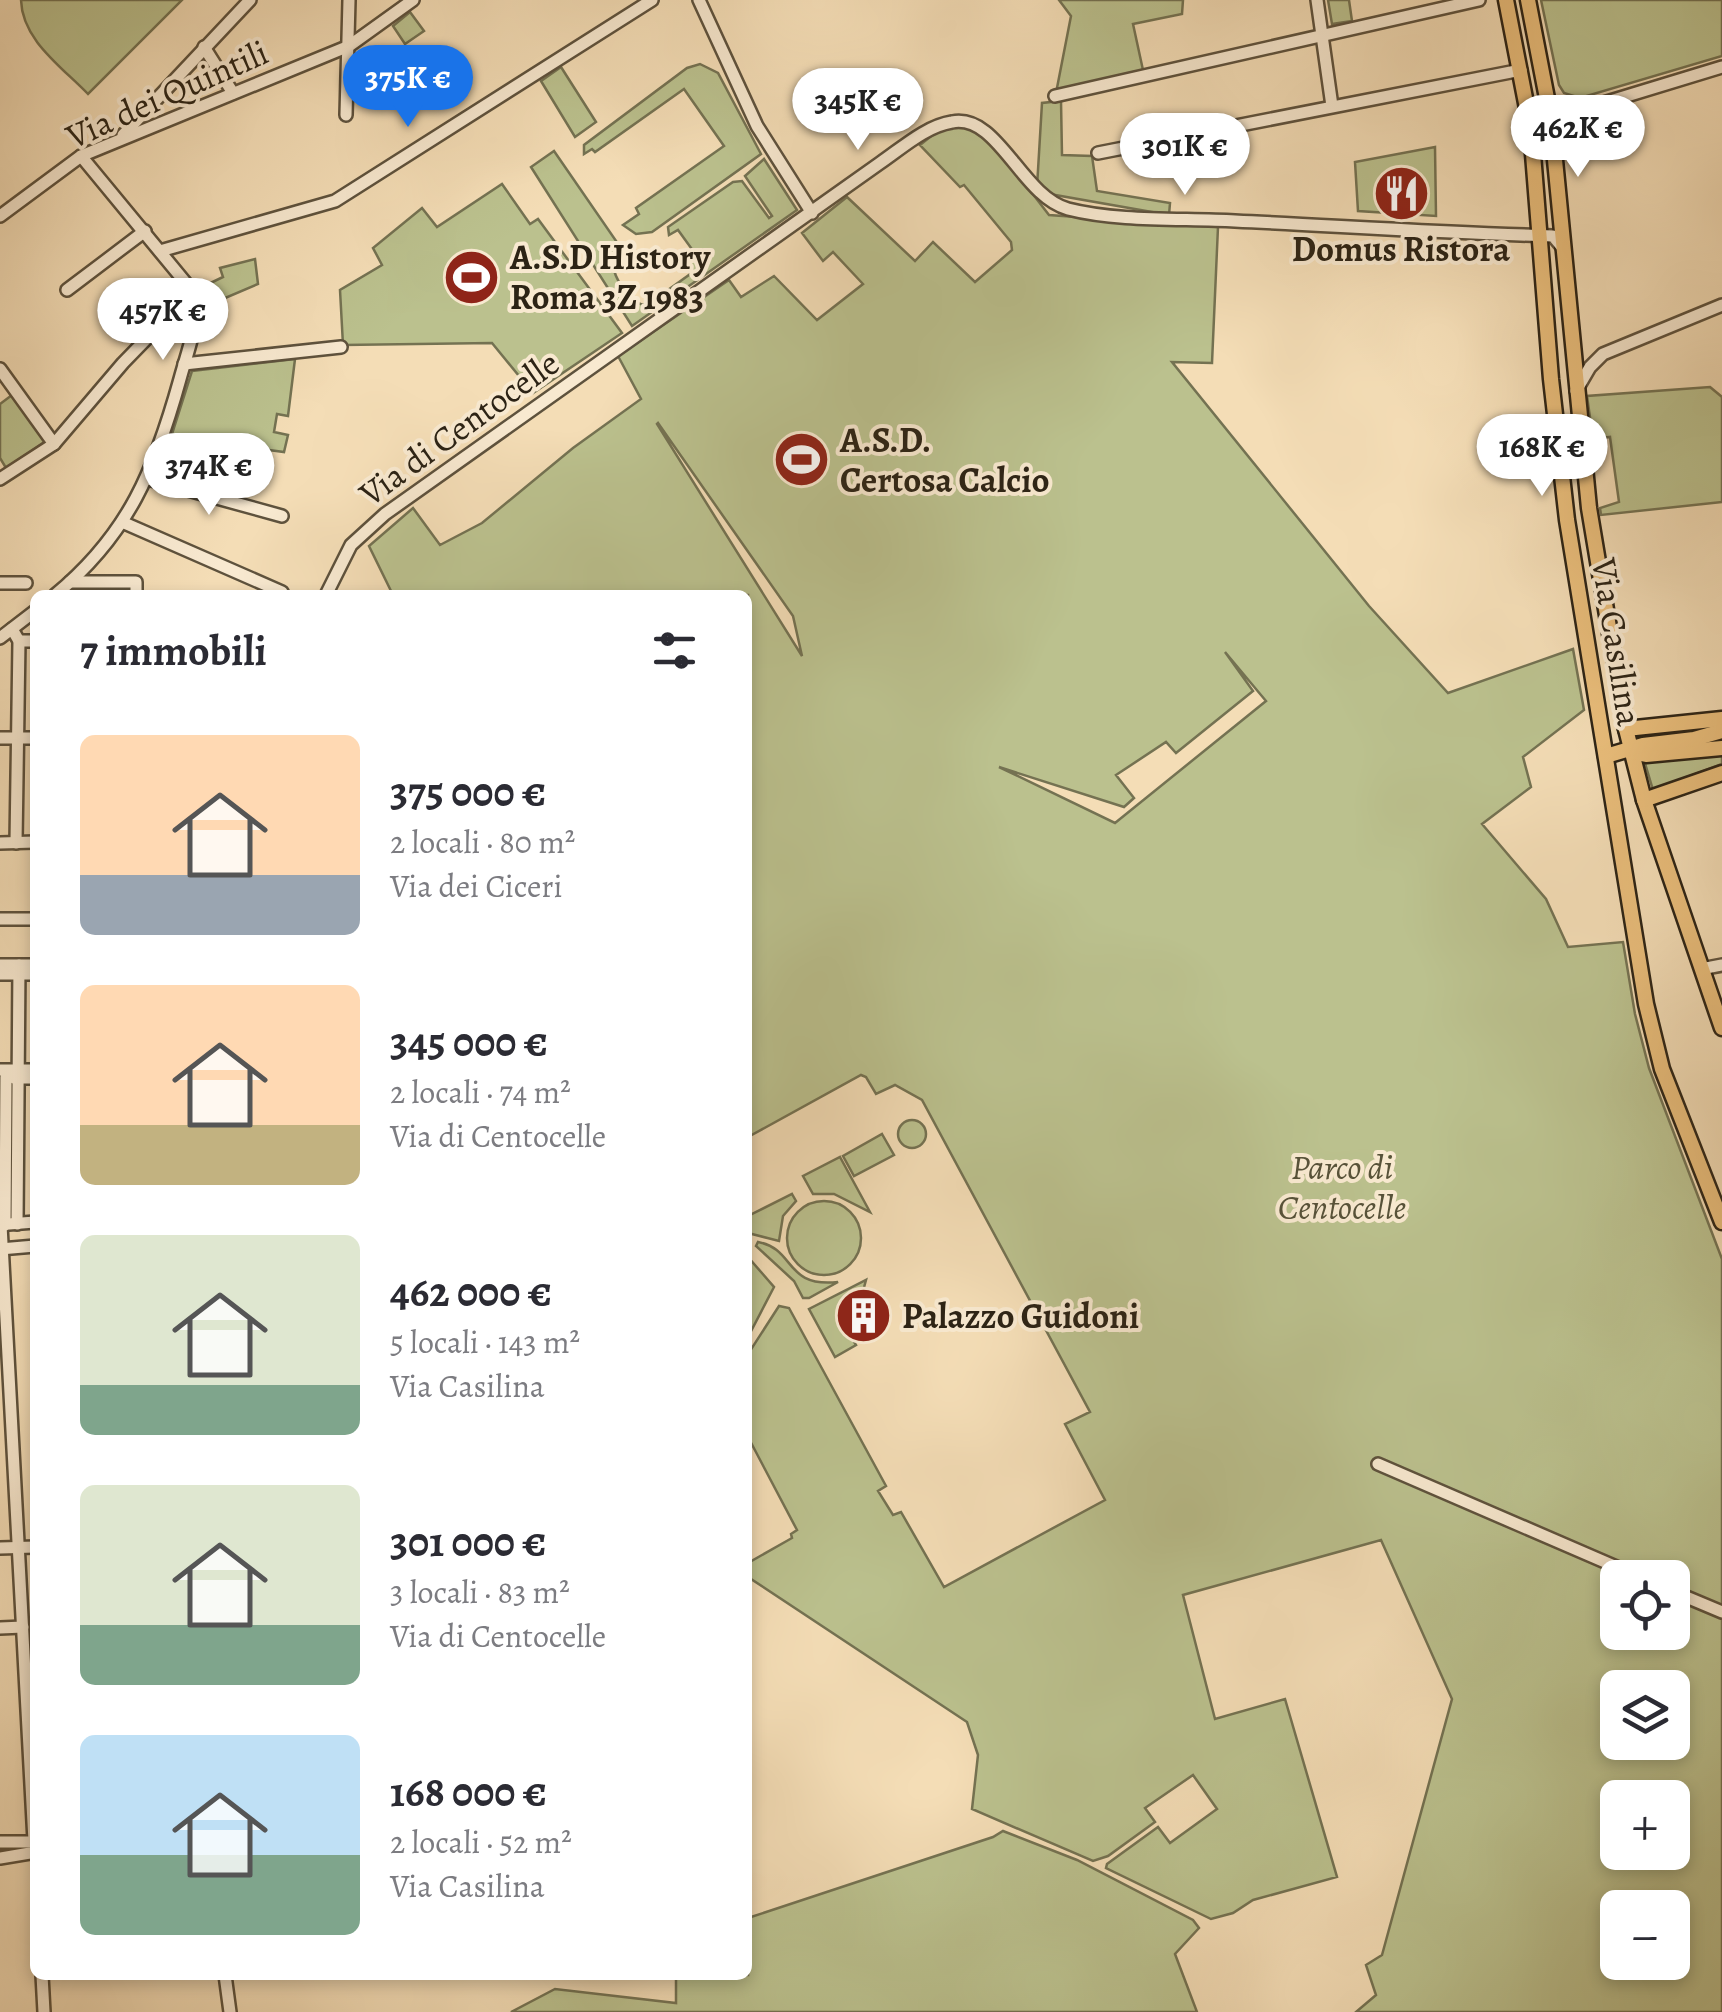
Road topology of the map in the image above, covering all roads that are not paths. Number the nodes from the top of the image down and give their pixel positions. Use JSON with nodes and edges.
{"nodes":[{"id":1,"x":250,"y":0,"type":"edge"},
{"id":2,"x":349,"y":0,"type":"edge"},
{"id":3,"x":412,"y":0,"type":"edge"},
{"id":4,"x":652,"y":0,"type":"edge"},
{"id":5,"x":699,"y":0,"type":"edge"},
{"id":6,"x":1317,"y":0,"type":"edge"},
{"id":7,"x":1480,"y":0,"type":"edge"},
{"id":8,"x":1506,"y":0,"type":"edge"},
{"id":9,"x":1528,"y":0,"type":"edge"},
{"id":10,"x":1322,"y":33,"type":"junction"},
{"id":11,"x":349,"y":46,"type":"junction"},
{"id":12,"x":204,"y":47,"type":"junction"},
{"id":13,"x":1722,"y":67,"type":"edge"},
{"id":14,"x":1521,"y":70,"type":"junction"},
{"id":15,"x":234,"y":93,"type":"junction"},
{"id":16,"x":1055,"y":96,"type":"dead end"},
{"id":17,"x":1332,"y":106,"type":"junction"},
{"id":18,"x":346,"y":115,"type":"dead end"},
{"id":19,"x":1551,"y":119,"type":"junction"},
{"id":20,"x":120,"y":138,"type":"junction"},
{"id":21,"x":1098,"y":153,"type":"dead end"},
{"id":22,"x":82,"y":156,"type":"junction"},
{"id":23,"x":812,"y":213,"type":"junction"},
{"id":24,"x":0,"y":216,"type":"edge"},
{"id":25,"x":145,"y":231,"type":"junction"},
{"id":26,"x":1540,"y":236,"type":"junction"},
{"id":27,"x":1562,"y":247,"type":"junction"},
{"id":28,"x":160,"y":251,"type":"junction"},
{"id":29,"x":66,"y":290,"type":"dead end"},
{"id":30,"x":192,"y":292,"type":"junction"},
{"id":31,"x":1722,"y":305,"type":"edge"},
{"id":32,"x":341,"y":347,"type":"dead end"},
{"id":33,"x":184,"y":364,"type":"junction"},
{"id":34,"x":0,"y":369,"type":"edge"},
{"id":35,"x":1576,"y":391,"type":"junction"},
{"id":36,"x":54,"y":444,"type":"junction"},
{"id":37,"x":0,"y":479,"type":"edge"},
{"id":38,"x":148,"y":479,"type":"junction"},
{"id":39,"x":282,"y":516,"type":"dead end"},
{"id":40,"x":122,"y":522,"type":"junction"},
{"id":41,"x":0,"y":582,"type":"edge"},
{"id":42,"x":70,"y":582,"type":"junction"},
{"id":43,"x":26,"y":583,"type":"dead end"},
{"id":44,"x":136,"y":588,"type":"edge"},
{"id":45,"x":61,"y":590,"type":"edge"},
{"id":46,"x":277,"y":590,"type":"edge"},
{"id":47,"x":328,"y":590,"type":"edge"},
{"id":48,"x":30,"y":615,"type":"edge"},
{"id":49,"x":12,"y":629,"type":"junction"},
{"id":50,"x":0,"y":638,"type":"edge"},
{"id":51,"x":20,"y":642,"type":"junction"},
{"id":52,"x":30,"y":642,"type":"edge"},
{"id":53,"x":1722,"y":720,"type":"edge"},
{"id":54,"x":1626,"y":730,"type":"junction"},
{"id":55,"x":1722,"y":732,"type":"edge"},
{"id":56,"x":0,"y":738,"type":"edge"},
{"id":57,"x":16,"y":738,"type":"junction"},
{"id":58,"x":30,"y":738,"type":"edge"},
{"id":59,"x":1722,"y":748,"type":"edge"},
{"id":60,"x":1631,"y":751,"type":"junction"},
{"id":61,"x":1606,"y":756,"type":"junction"},
{"id":62,"x":1722,"y":773,"type":"edge"},
{"id":63,"x":1644,"y":800,"type":"junction"},
{"id":64,"x":30,"y":842,"type":"edge"},
{"id":65,"x":0,"y":843,"type":"edge"},
{"id":66,"x":16,"y":843,"type":"junction"},
{"id":67,"x":0,"y":919,"type":"edge"},
{"id":68,"x":30,"y":919,"type":"edge"},
{"id":69,"x":0,"y":964,"type":"edge"},
{"id":70,"x":1722,"y":965,"type":"edge"},
{"id":71,"x":30,"y":966,"type":"edge"},
{"id":72,"x":19,"y":969,"type":"junction"},
{"id":73,"x":1701,"y":970,"type":"junction"},
{"id":74,"x":30,"y":972,"type":"edge"},
{"id":75,"x":0,"y":974,"type":"edge"},
{"id":76,"x":1722,"y":1028,"type":"edge"},
{"id":77,"x":8,"y":1074,"type":"edge"},
{"id":78,"x":1722,"y":1222,"type":"edge"},
{"id":79,"x":6,"y":1224,"type":"edge"},
{"id":80,"x":30,"y":1246,"type":"edge"},
{"id":81,"x":1,"y":1249,"type":"edge"},
{"id":82,"x":1378,"y":1464,"type":"dead end"},
{"id":83,"x":0,"y":1548,"type":"edge"},
{"id":84,"x":19,"y":1548,"type":"junction"},
{"id":85,"x":30,"y":1548,"type":"edge"},
{"id":86,"x":1600,"y":1560,"type":"edge"},
{"id":87,"x":1690,"y":1599,"type":"edge"},
{"id":88,"x":1722,"y":1612,"type":"edge"},
{"id":89,"x":23,"y":1627,"type":"junction"},
{"id":90,"x":0,"y":1628,"type":"edge"},
{"id":91,"x":30,"y":1782,"type":"edge"},
{"id":92,"x":0,"y":1842,"type":"edge"},
{"id":93,"x":30,"y":1848,"type":"edge"},
{"id":94,"x":30,"y":1850,"type":"edge"},
{"id":95,"x":0,"y":1858,"type":"edge"},
{"id":96,"x":42,"y":1980,"type":"edge"},
{"id":97,"x":226,"y":1980,"type":"edge"},
{"id":98,"x":44,"y":2012,"type":"edge"},
{"id":99,"x":230,"y":2012,"type":"edge"}],
"edges":[{"from":1,"to":12,"type":"street"},
{"from":2,"to":11,"type":"street"},
{"from":3,"to":11,"type":"street","name":"Via dei Quintili"},
{"from":4,"to":28,"type":"street"},
{"from":5,"to":23,"type":"street"},
{"from":6,"to":10,"type":"street"},
{"from":7,"to":10,"type":"street"},
{"from":8,"to":14,"type":"main road","name":"Via Casilina"},
{"from":9,"to":19,"type":"main road","name":"Via Casilina"},
{"from":10,"to":16,"type":"street"},
{"from":10,"to":17,"type":"street"},
{"from":11,"to":15,"type":"street","name":"Via dei Quintili"},
{"from":11,"to":18,"type":"street"},
{"from":12,"to":15,"type":"street"},
{"from":12,"to":20,"type":"street"},
{"from":13,"to":19,"type":"street"},
{"from":14,"to":17,"type":"street"},
{"from":14,"to":26,"type":"main road","name":"Via Casilina"},
{"from":15,"to":20,"type":"street","name":"Via dei Quintili"},
{"from":17,"to":21,"type":"street"},
{"from":19,"to":27,"type":"main road","name":"Via Casilina"},
{"from":20,"to":22,"type":"street","name":"Via dei Quintili"},
{"from":22,"to":24,"type":"street","name":"Via dei Quintili"},
{"from":22,"to":25,"type":"street"},
{"from":23,"to":26,"type":"street","name":"Via di Centocelle"},
{"from":23,"to":47,"type":"street","name":"Via di Centocelle"},
{"from":25,"to":28,"type":"street"},
{"from":25,"to":29,"type":"street"},
{"from":26,"to":27,"type":"street","name":"Via di Centocelle"},
{"from":26,"to":61,"type":"main road","name":"Via Casilina"},
{"from":27,"to":35,"type":"main road","name":"Via Casilina"},
{"from":28,"to":30,"type":"street"},
{"from":30,"to":33,"type":"street"},
{"from":30,"to":36,"type":"street"},
{"from":31,"to":35,"type":"street"},
{"from":32,"to":33,"type":"street"},
{"from":33,"to":38,"type":"street"},
{"from":34,"to":36,"type":"street"},
{"from":35,"to":54,"type":"main road","name":"Via Casilina"},
{"from":36,"to":37,"type":"street"},
{"from":38,"to":39,"type":"street"},
{"from":38,"to":40,"type":"street"},
{"from":40,"to":42,"type":"street"},
{"from":40,"to":46,"type":"street"},
{"from":41,"to":43,"type":"street"},
{"from":42,"to":44,"type":"street"},
{"from":42,"to":45,"type":"street"},
{"from":48,"to":49,"type":"street"},
{"from":49,"to":50,"type":"street"},
{"from":49,"to":51,"type":"street"},
{"from":51,"to":52,"type":"street"},
{"from":51,"to":57,"type":"street"},
{"from":53,"to":54,"type":"main road"},
{"from":54,"to":60,"type":"main road","name":"Via Casilina"},
{"from":55,"to":60,"type":"main road"},
{"from":56,"to":57,"type":"street"},
{"from":57,"to":58,"type":"street"},
{"from":57,"to":66,"type":"street"},
{"from":59,"to":60,"type":"main road"},
{"from":60,"to":61,"type":"main road"},
{"from":60,"to":63,"type":"main road","name":"Via Casilina"},
{"from":61,"to":78,"type":"main road","name":"Via Casilina"},
{"from":62,"to":63,"type":"main road"},
{"from":63,"to":73,"type":"main road","name":"Via Casilina"},
{"from":64,"to":66,"type":"street"},
{"from":65,"to":66,"type":"street"},
{"from":67,"to":68,"type":"street"},
{"from":69,"to":72,"type":"street"},
{"from":70,"to":73,"type":"street"},
{"from":71,"to":72,"type":"street"},
{"from":72,"to":74,"type":"street"},
{"from":72,"to":75,"type":"street"},
{"from":72,"to":77,"type":"street"},
{"from":73,"to":76,"type":"main road","name":"Via Casilina"},
{"from":77,"to":79,"type":"street"},
{"from":79,"to":81,"type":"street"},
{"from":80,"to":81,"type":"street"},
{"from":81,"to":84,"type":"street"},
{"from":82,"to":86,"type":"street"},
{"from":83,"to":84,"type":"street"},
{"from":84,"to":85,"type":"street"},
{"from":84,"to":89,"type":"street"},
{"from":87,"to":88,"type":"street"},
{"from":89,"to":90,"type":"street"},
{"from":89,"to":91,"type":"street"},
{"from":92,"to":93,"type":"street"},
{"from":94,"to":95,"type":"street"},
{"from":96,"to":98,"type":"street"},
{"from":97,"to":99,"type":"street"}]}
